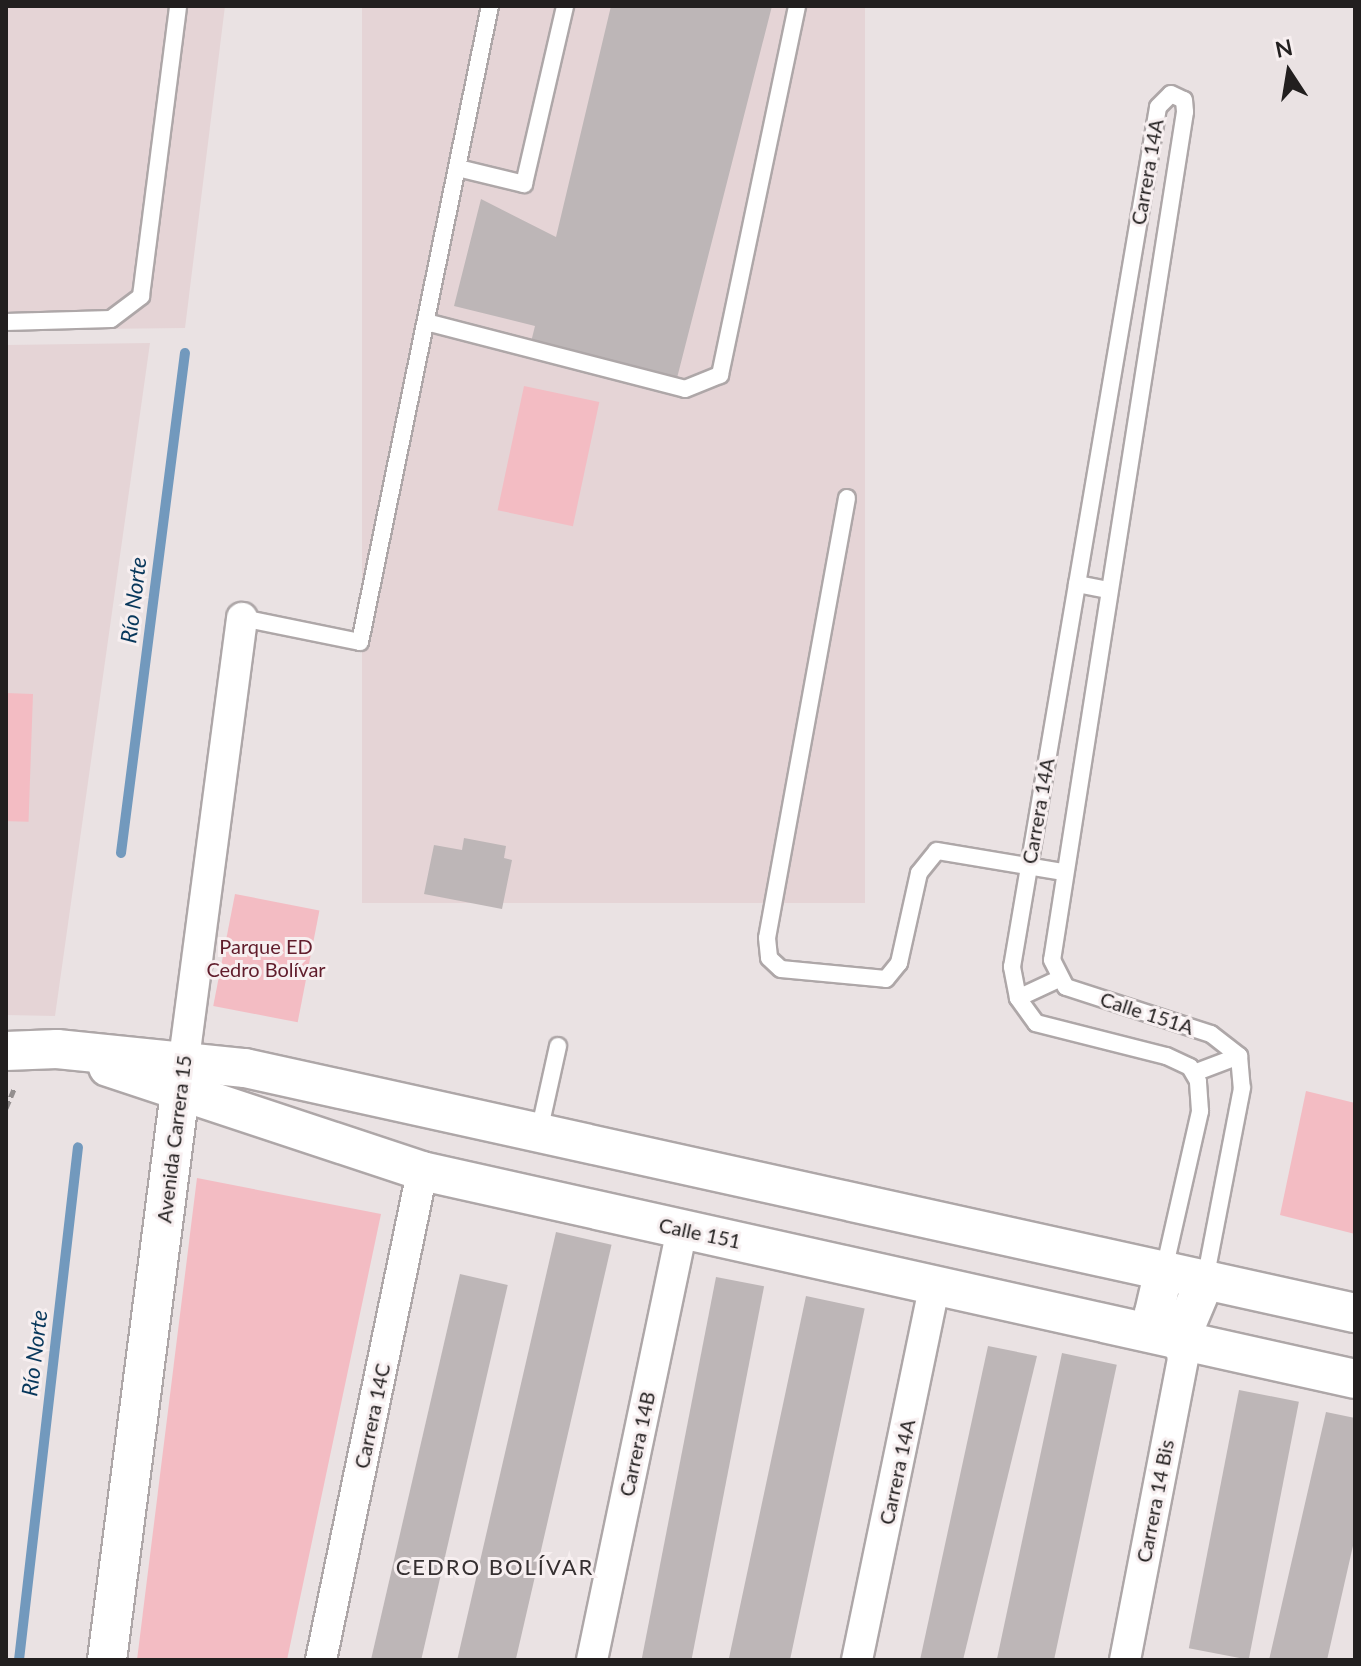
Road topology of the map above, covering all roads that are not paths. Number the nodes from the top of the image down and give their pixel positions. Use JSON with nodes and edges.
{"nodes":[{"id":1,"x":178,"y":6,"type":"edge"},
{"id":2,"x":490,"y":6,"type":"edge"},
{"id":3,"x":565,"y":6,"type":"edge"},
{"id":4,"x":797,"y":6,"type":"edge"},
{"id":5,"x":458,"y":168,"type":"junction"},
{"id":6,"x":1136,"y":238,"type":"junction"},
{"id":7,"x":1164,"y":243,"type":"junction"},
{"id":8,"x":6,"y":322,"type":"edge"},
{"id":9,"x":430,"y":323,"type":"junction"},
{"id":10,"x":847,"y":498,"type":"dead end"},
{"id":11,"x":1077,"y":584,"type":"junction"},
{"id":12,"x":1108,"y":590,"type":"junction"},
{"id":13,"x":242,"y":618,"type":"joint"},
{"id":14,"x":1029,"y":865,"type":"junction"},
{"id":15,"x":1063,"y":872,"type":"junction"},
{"id":16,"x":1057,"y":975,"type":"junction"},
{"id":17,"x":1018,"y":998,"type":"junction"},
{"id":18,"x":558,"y":1046,"type":"dead end"},
{"id":19,"x":1239,"y":1056,"type":"junction"},
{"id":20,"x":11,"y":1068,"type":"edge"},
{"id":21,"x":1194,"y":1073,"type":"junction"},
{"id":22,"x":182,"y":1076,"type":"junction"},
{"id":23,"x":539,"y":1132,"type":"junction"},
{"id":24,"x":422,"y":1171,"type":"junction"},
{"id":25,"x":682,"y":1229,"type":"junction"},
{"id":26,"x":1164,"y":1270,"type":"junction"},
{"id":27,"x":1205,"y":1280,"type":"junction"},
{"id":28,"x":935,"y":1285,"type":"junction"},
{"id":29,"x":1355,"y":1313,"type":"edge"},
{"id":30,"x":1179,"y":1342,"type":"junction"},
{"id":31,"x":1355,"y":1379,"type":"edge"},
{"id":32,"x":107,"y":1660,"type":"edge"},
{"id":33,"x":321,"y":1660,"type":"edge"},
{"id":34,"x":592,"y":1660,"type":"edge"},
{"id":35,"x":857,"y":1660,"type":"edge"},
{"id":36,"x":1125,"y":1660,"type":"edge"}],
"edges":[{"from":1,"to":8,"type":"lane"},
{"from":2,"to":5,"type":"lane"},
{"from":3,"to":5,"type":"lane"},
{"from":4,"to":9,"type":"lane"},
{"from":5,"to":9,"type":"lane"},
{"from":6,"to":7,"type":"lane"},
{"from":6,"to":7,"type":"lane","name":"Carrera 14A"},
{"from":6,"to":11,"type":"lane","name":"Carrera 14A"},
{"from":7,"to":12,"type":"lane","name":"Carrera 14A"},
{"from":9,"to":13,"type":"lane"},
{"from":10,"to":14,"type":"lane"},
{"from":11,"to":12,"type":"lane"},
{"from":11,"to":14,"type":"lane","name":"Carrera 14A"},
{"from":12,"to":15,"type":"lane","name":"Carrera 14A"},
{"from":13,"to":22,"type":"street","name":"Avenida Carrera 15"},
{"from":14,"to":15,"type":"lane"},
{"from":14,"to":17,"type":"lane","name":"Carrera 14A"},
{"from":15,"to":16,"type":"lane","name":"Carrera 14A"},
{"from":16,"to":17,"type":"lane"},
{"from":16,"to":19,"type":"lane","name":"Calle 151A"},
{"from":17,"to":21,"type":"lane","name":"Calle 151A"},
{"from":18,"to":23,"type":"lane"},
{"from":19,"to":21,"type":"lane"},
{"from":19,"to":27,"type":"lane"},
{"from":20,"to":22,"type":"street","name":"Calle 151"},
{"from":21,"to":26,"type":"lane"},
{"from":22,"to":23,"type":"street","name":"Calle 151"},
{"from":22,"to":24,"type":"street","name":"Calle 151"},
{"from":22,"to":32,"type":"street","name":"Avenida Carrera 15"},
{"from":23,"to":26,"type":"street","name":"Calle 151"},
{"from":24,"to":25,"type":"street","name":"Calle 151"},
{"from":24,"to":33,"type":"street","name":"Carrera 14C"},
{"from":25,"to":28,"type":"street","name":"Calle 151"},
{"from":25,"to":34,"type":"street","name":"Carrera 14B"},
{"from":26,"to":27,"type":"street","name":"Calle 151"},
{"from":26,"to":30,"type":"street"},
{"from":27,"to":29,"type":"street","name":"Calle 151"},
{"from":27,"to":30,"type":"street"},
{"from":28,"to":30,"type":"street","name":"Calle 151"},
{"from":28,"to":35,"type":"street","name":"Carrera 14A"},
{"from":30,"to":31,"type":"street","name":"Calle 151"},
{"from":30,"to":36,"type":"street","name":"Carrera 14 Bis"}]}
